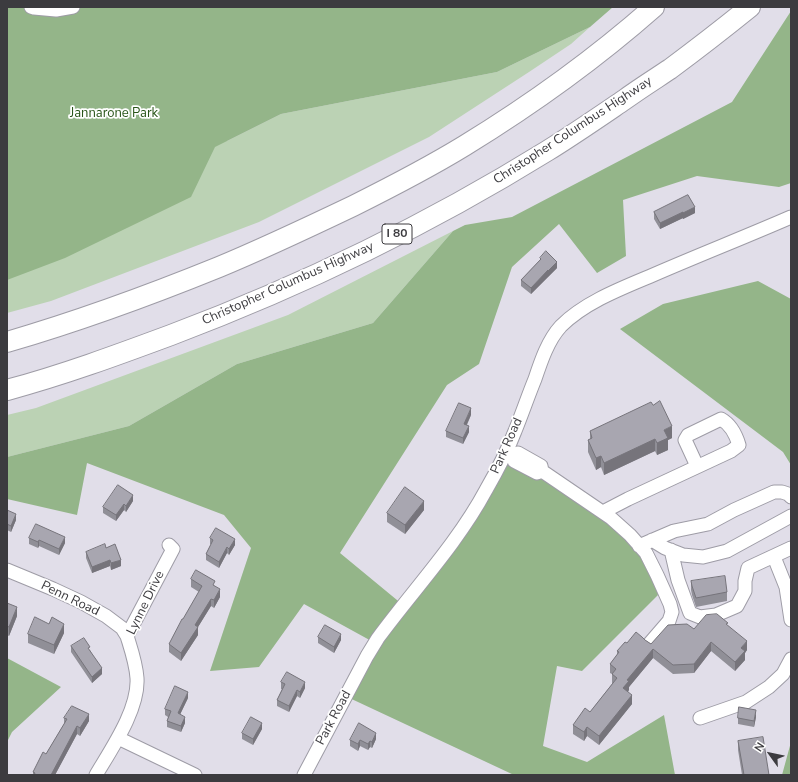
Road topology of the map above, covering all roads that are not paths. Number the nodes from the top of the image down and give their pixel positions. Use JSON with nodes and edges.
{"nodes":[{"id":1,"x":31,"y":7,"type":"edge"},
{"id":2,"x":73,"y":7,"type":"edge"},
{"id":3,"x":654,"y":7,"type":"edge"},
{"id":4,"x":750,"y":7,"type":"edge"},
{"id":5,"x":791,"y":217,"type":"edge"},
{"id":6,"x":7,"y":342,"type":"edge"},
{"id":7,"x":7,"y":390,"type":"edge"},
{"id":8,"x":510,"y":454,"type":"junction"},
{"id":9,"x":697,"y":466,"type":"dead end"},
{"id":10,"x":791,"y":497,"type":"edge"},
{"id":11,"x":602,"y":512,"type":"junction"},
{"id":12,"x":791,"y":516,"type":"edge"},
{"id":13,"x":652,"y":540,"type":"junction"},
{"id":14,"x":169,"y":545,"type":"dead end"},
{"id":15,"x":639,"y":546,"type":"junction"},
{"id":16,"x":791,"y":548,"type":"edge"},
{"id":17,"x":671,"y":550,"type":"junction"},
{"id":18,"x":774,"y":557,"type":"junction"},
{"id":19,"x":7,"y":570,"type":"edge"},
{"id":20,"x":791,"y":620,"type":"edge"},
{"id":21,"x":127,"y":636,"type":"junction"},
{"id":22,"x":650,"y":643,"type":"edge"},
{"id":23,"x":791,"y":659,"type":"edge"},
{"id":24,"x":700,"y":718,"type":"dead end"},
{"id":25,"x":118,"y":738,"type":"junction"},
{"id":26,"x":96,"y":775,"type":"edge"},
{"id":27,"x":195,"y":775,"type":"edge"},
{"id":28,"x":304,"y":775,"type":"edge"}],
"edges":[{"from":1,"to":2,"type":"street"},
{"from":3,"to":6,"type":"highway"},
{"from":4,"to":7,"type":"highway","name":"Christopher Columbus Highway","number":"I 80"},
{"from":5,"to":8,"type":"street","name":"Park Road"},
{"from":8,"to":11,"type":"street"},
{"from":8,"to":28,"type":"street","name":"Park Road"},
{"from":9,"to":11,"type":"street"},
{"from":10,"to":13,"type":"street"},
{"from":11,"to":15,"type":"street"},
{"from":12,"to":17,"type":"street"},
{"from":13,"to":15,"type":"street"},
{"from":13,"to":17,"type":"street"},
{"from":14,"to":21,"type":"street","name":"Lynne Drive"},
{"from":15,"to":22,"type":"street"},
{"from":16,"to":18,"type":"street"},
{"from":17,"to":18,"type":"street"},
{"from":18,"to":20,"type":"street"},
{"from":19,"to":21,"type":"street","name":"Penn Road"},
{"from":21,"to":25,"type":"street","name":"Lynne Drive"},
{"from":23,"to":24,"type":"street"},
{"from":25,"to":26,"type":"street","name":"Lynne Drive"},
{"from":25,"to":27,"type":"street"}]}
